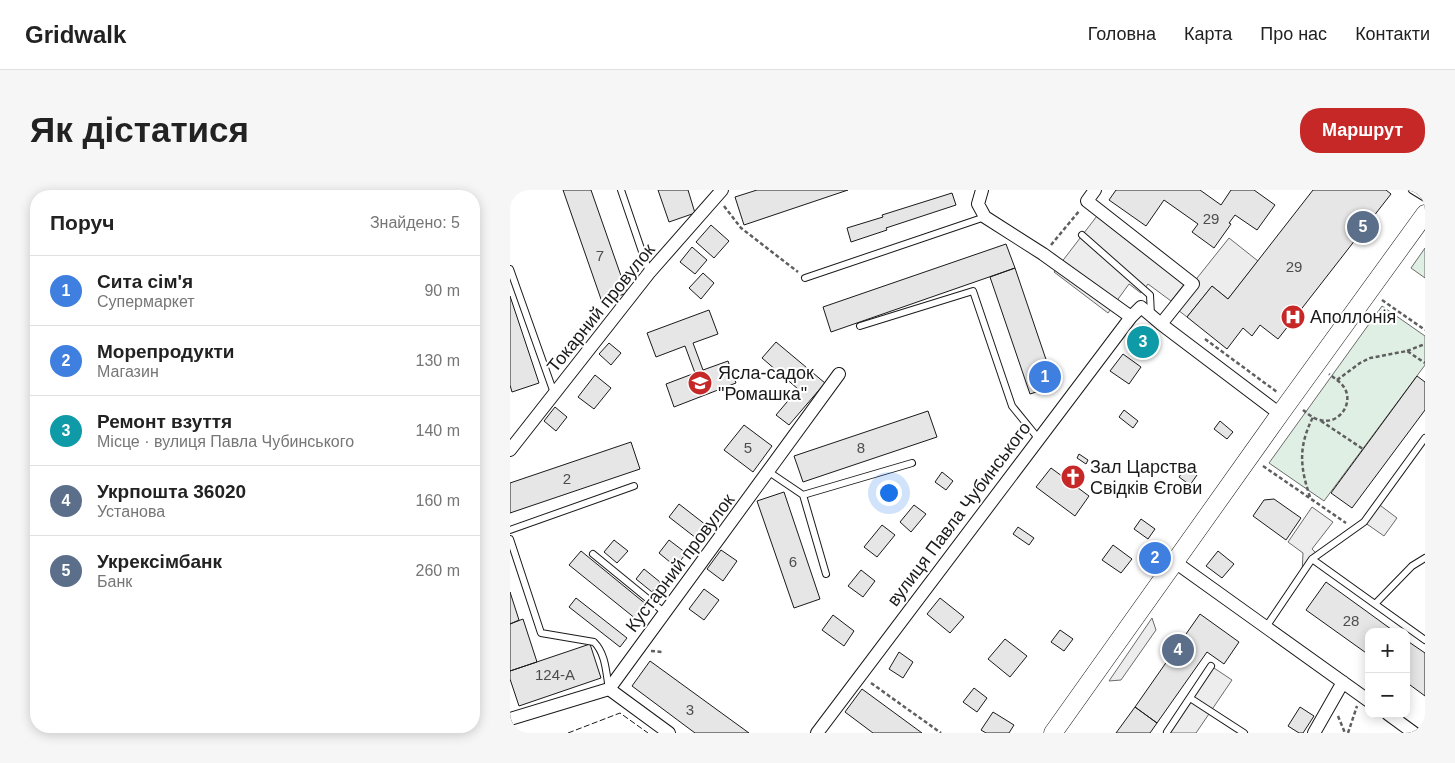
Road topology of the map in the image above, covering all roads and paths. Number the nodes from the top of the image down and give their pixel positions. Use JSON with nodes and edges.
{"nodes":[{"id":1,"x":621,"y":190,"type":"edge"},
{"id":2,"x":982,"y":190,"type":"edge"},
{"id":3,"x":1095,"y":190,"type":"edge"},
{"id":4,"x":1412,"y":190,"type":"edge"},
{"id":5,"x":719,"y":193,"type":"edge"},
{"id":6,"x":1425,"y":198,"type":"edge"},
{"id":7,"x":1086,"y":201,"type":"junction"},
{"id":8,"x":1425,"y":214,"type":"edge"},
{"id":9,"x":985,"y":217,"type":"junction"},
{"id":10,"x":1082,"y":235,"type":"dead end"},
{"id":11,"x":1043,"y":254,"type":"junction"},
{"id":12,"x":510,"y":269,"type":"edge"},
{"id":13,"x":649,"y":274,"type":"junction"},
{"id":14,"x":805,"y":278,"type":"joint"},
{"id":15,"x":1382,"y":300,"type":"dead end"},
{"id":16,"x":1131,"y":317,"type":"junction"},
{"id":17,"x":1156,"y":320,"type":"junction"},
{"id":18,"x":860,"y":326,"type":"dead end"},
{"id":19,"x":1425,"y":330,"type":"edge"},
{"id":20,"x":1202,"y":337,"type":"dead end"},
{"id":21,"x":1425,"y":344,"type":"edge"},
{"id":22,"x":1407,"y":351,"type":"junction"},
{"id":23,"x":1425,"y":363,"type":"edge"},
{"id":24,"x":840,"y":374,"type":"dead end"},
{"id":25,"x":1329,"y":374,"type":"dead end"},
{"id":26,"x":1337,"y":380,"type":"junction"},
{"id":27,"x":554,"y":394,"type":"junction"},
{"id":28,"x":1282,"y":395,"type":"dead end"},
{"id":29,"x":1303,"y":410,"type":"dead end"},
{"id":30,"x":1280,"y":414,"type":"junction"},
{"id":31,"x":1313,"y":417,"type":"junction"},
{"id":32,"x":1319,"y":420,"type":"junction"},
{"id":33,"x":1038,"y":438,"type":"junction"},
{"id":34,"x":1425,"y":438,"type":"edge"},
{"id":35,"x":1363,"y":449,"type":"dead end"},
{"id":36,"x":510,"y":450,"type":"edge"},
{"id":37,"x":912,"y":463,"type":"dead end"},
{"id":38,"x":1263,"y":466,"type":"dead end"},
{"id":39,"x":770,"y":472,"type":"junction"},
{"id":40,"x":634,"y":486,"type":"dead end"},
{"id":41,"x":803,"y":495,"type":"junction"},
{"id":42,"x":1311,"y":499,"type":"junction"},
{"id":43,"x":1354,"y":529,"type":"junction"},
{"id":44,"x":510,"y":530,"type":"edge"},
{"id":45,"x":510,"y":539,"type":"edge"},
{"id":46,"x":593,"y":554,"type":"dead end"},
{"id":47,"x":1425,"y":558,"type":"edge"},
{"id":48,"x":1312,"y":559,"type":"junction"},
{"id":49,"x":1175,"y":562,"type":"junction"},
{"id":50,"x":826,"y":574,"type":"dead end"},
{"id":51,"x":1375,"y":604,"type":"junction"},
{"id":52,"x":664,"y":612,"type":"junction"},
{"id":53,"x":1266,"y":627,"type":"junction"},
{"id":54,"x":1425,"y":640,"type":"edge"},
{"id":55,"x":1211,"y":666,"type":"dead end"},
{"id":56,"x":860,"y":675,"type":"junction"},
{"id":57,"x":1343,"y":682,"type":"junction"},
{"id":58,"x":608,"y":689,"type":"junction"},
{"id":59,"x":1190,"y":698,"type":"junction"},
{"id":60,"x":1363,"y":701,"type":"edge"},
{"id":61,"x":510,"y":718,"type":"edge"},
{"id":62,"x":1392,"y":718,"type":"edge"},
{"id":63,"x":1407,"y":731,"type":"edge"},
{"id":64,"x":1167,"y":732,"type":"dead end"},
{"id":65,"x":669,"y":733,"type":"edge"},
{"id":66,"x":817,"y":733,"type":"edge"},
{"id":67,"x":941,"y":733,"type":"edge"},
{"id":68,"x":1053,"y":733,"type":"edge"},
{"id":69,"x":1244,"y":733,"type":"edge"},
{"id":70,"x":1314,"y":733,"type":"edge"},
{"id":71,"x":1348,"y":733,"type":"edge"}],
"edges":[{"from":1,"to":13,"type":"lane"},
{"from":2,"to":9,"type":"street"},
{"from":3,"to":7,"type":"street"},
{"from":4,"to":6,"type":"lane"},
{"from":5,"to":13,"type":"street","name":"Токарний провулок"},
{"from":5,"to":14,"type":"path"},
{"from":7,"to":11,"type":"path"},
{"from":7,"to":17,"type":"street"},
{"from":8,"to":30,"type":"main road"},
{"from":9,"to":11,"type":"street"},
{"from":9,"to":14,"type":"lane"},
{"from":10,"to":17,"type":"lane"},
{"from":11,"to":16,"type":"street"},
{"from":12,"to":27,"type":"lane"},
{"from":13,"to":27,"type":"street","name":"Токарний провулок"},
{"from":15,"to":19,"type":"path"},
{"from":16,"to":17,"type":"street"},
{"from":16,"to":33,"type":"street","name":"вулиця Павла Чубинського"},
{"from":17,"to":30,"type":"street"},
{"from":18,"to":33,"type":"lane"},
{"from":20,"to":28,"type":"path"},
{"from":21,"to":22,"type":"path"},
{"from":22,"to":23,"type":"path"},
{"from":22,"to":26,"type":"path"},
{"from":24,"to":39,"type":"street","name":"Кустарний провулок"},
{"from":25,"to":26,"type":"path"},
{"from":26,"to":32,"type":"path"},
{"from":27,"to":36,"type":"street","name":"Токарний провулок"},
{"from":29,"to":31,"type":"path"},
{"from":30,"to":49,"type":"main road"},
{"from":31,"to":32,"type":"path"},
{"from":31,"to":42,"type":"path"},
{"from":32,"to":35,"type":"path"},
{"from":33,"to":56,"type":"street","name":"вулиця Павла Чубинського"},
{"from":34,"to":43,"type":"lane"},
{"from":37,"to":41,"type":"lane"},
{"from":38,"to":42,"type":"path"},
{"from":39,"to":41,"type":"lane"},
{"from":39,"to":52,"type":"street","name":"Кустарний провулок"},
{"from":40,"to":44,"type":"lane"},
{"from":41,"to":50,"type":"lane"},
{"from":42,"to":43,"type":"path"},
{"from":43,"to":48,"type":"lane"},
{"from":45,"to":58,"type":"lane"},
{"from":46,"to":52,"type":"lane"},
{"from":47,"to":51,"type":"lane"},
{"from":48,"to":51,"type":"lane"},
{"from":48,"to":53,"type":"lane"},
{"from":49,"to":53,"type":"street"},
{"from":49,"to":68,"type":"main road"},
{"from":51,"to":54,"type":"lane"},
{"from":52,"to":58,"type":"street","name":"Кустарний провулок"},
{"from":53,"to":57,"type":"street"},
{"from":55,"to":59,"type":"lane"},
{"from":56,"to":66,"type":"street","name":"вулиця Павла Чубинського"},
{"from":56,"to":67,"type":"path"},
{"from":57,"to":60,"type":"street"},
{"from":57,"to":70,"type":"street"},
{"from":58,"to":61,"type":"street"},
{"from":58,"to":65,"type":"street"},
{"from":59,"to":64,"type":"lane"},
{"from":59,"to":69,"type":"lane"},
{"from":60,"to":71,"type":"path"},
{"from":62,"to":63,"type":"street"}]}
